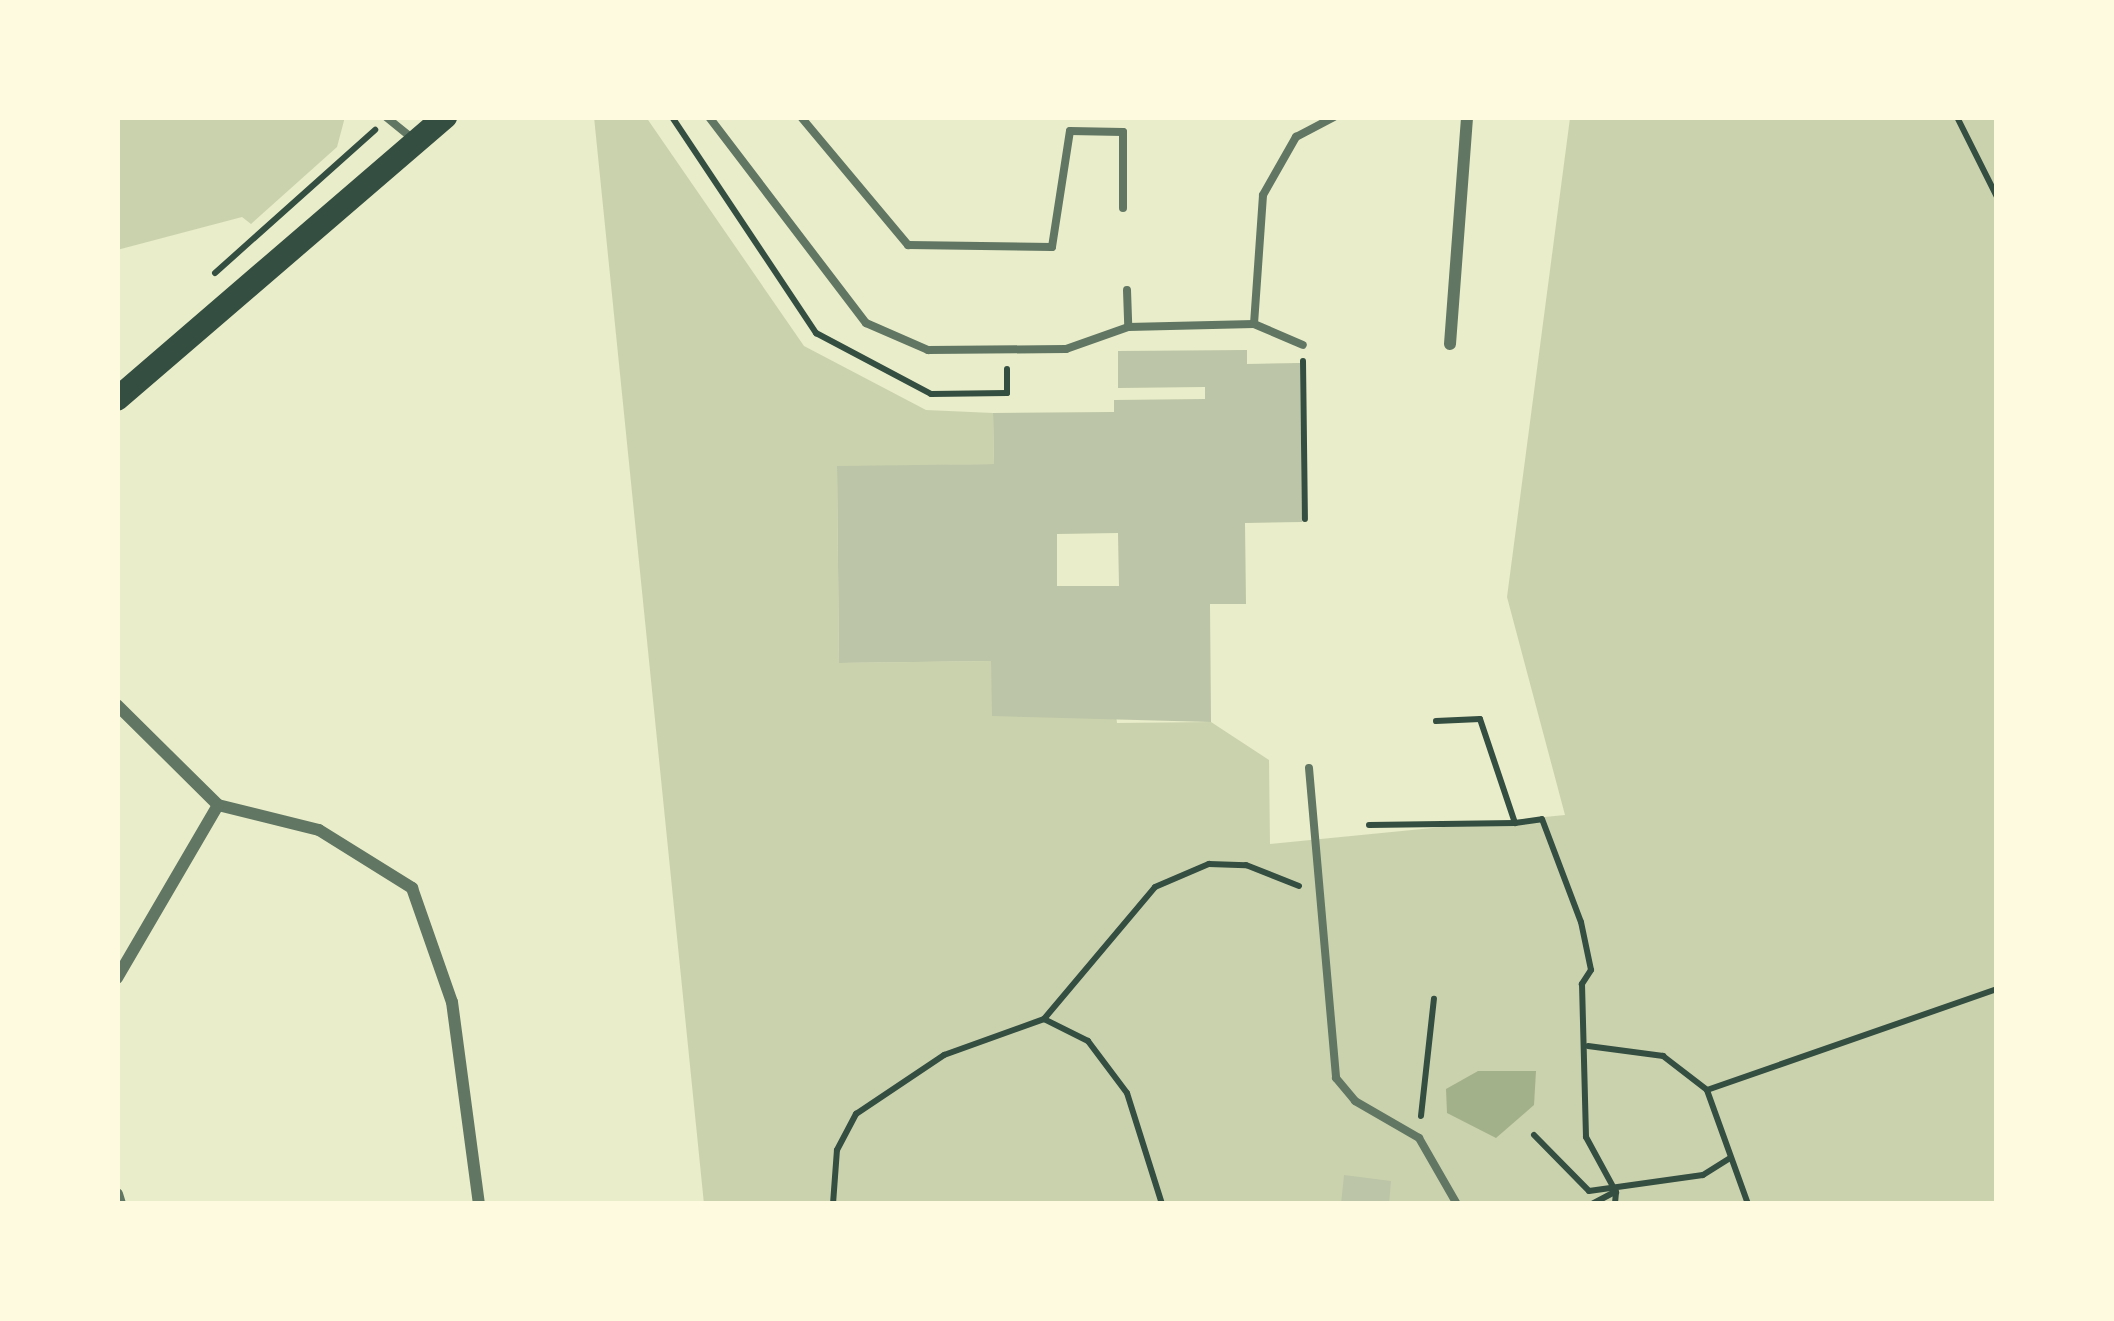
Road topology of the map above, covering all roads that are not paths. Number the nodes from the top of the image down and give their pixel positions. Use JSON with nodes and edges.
{"nodes":[{"id":1,"x":386,"y":117,"type":"edge"},
{"id":2,"x":445,"y":117,"type":"edge"},
{"id":3,"x":710,"y":117,"type":"edge"},
{"id":4,"x":801,"y":117,"type":"edge"},
{"id":5,"x":1334,"y":117,"type":"edge"},
{"id":6,"x":1467,"y":117,"type":"edge"},
{"id":7,"x":415,"y":141,"type":"junction"},
{"id":8,"x":1124,"y":208,"type":"dead end"},
{"id":9,"x":1127,"y":290,"type":"dead end"},
{"id":10,"x":1254,"y":324,"type":"junction"},
{"id":11,"x":1128,"y":327,"type":"junction"},
{"id":12,"x":1450,"y":344,"type":"dead end"},
{"id":13,"x":1303,"y":345,"type":"road end"},
{"id":14,"x":117,"y":399,"type":"edge"},
{"id":15,"x":117,"y":706,"type":"edge"},
{"id":16,"x":1309,"y":768,"type":"dead end"},
{"id":17,"x":218,"y":805,"type":"junction"},
{"id":18,"x":117,"y":979,"type":"edge"},
{"id":19,"x":117,"y":1194,"type":"edge"},
{"id":20,"x":120,"y":1204,"type":"edge"},
{"id":21,"x":479,"y":1204,"type":"edge"},
{"id":22,"x":1457,"y":1204,"type":"edge"}],
"edges":[{"from":1,"to":7,"type":"lane"},
{"from":2,"to":7,"type":"main road"},
{"from":3,"to":11,"type":"lane"},
{"from":4,"to":8,"type":"lane"},
{"from":5,"to":10,"type":"lane"},
{"from":6,"to":12,"type":"street"},
{"from":7,"to":14,"type":"main road"},
{"from":9,"to":11,"type":"lane"},
{"from":10,"to":11,"type":"lane"},
{"from":10,"to":13,"type":"lane"},
{"from":15,"to":17,"type":"street"},
{"from":16,"to":22,"type":"lane"},
{"from":17,"to":18,"type":"street"},
{"from":17,"to":21,"type":"street"},
{"from":19,"to":20,"type":"street"}]}
